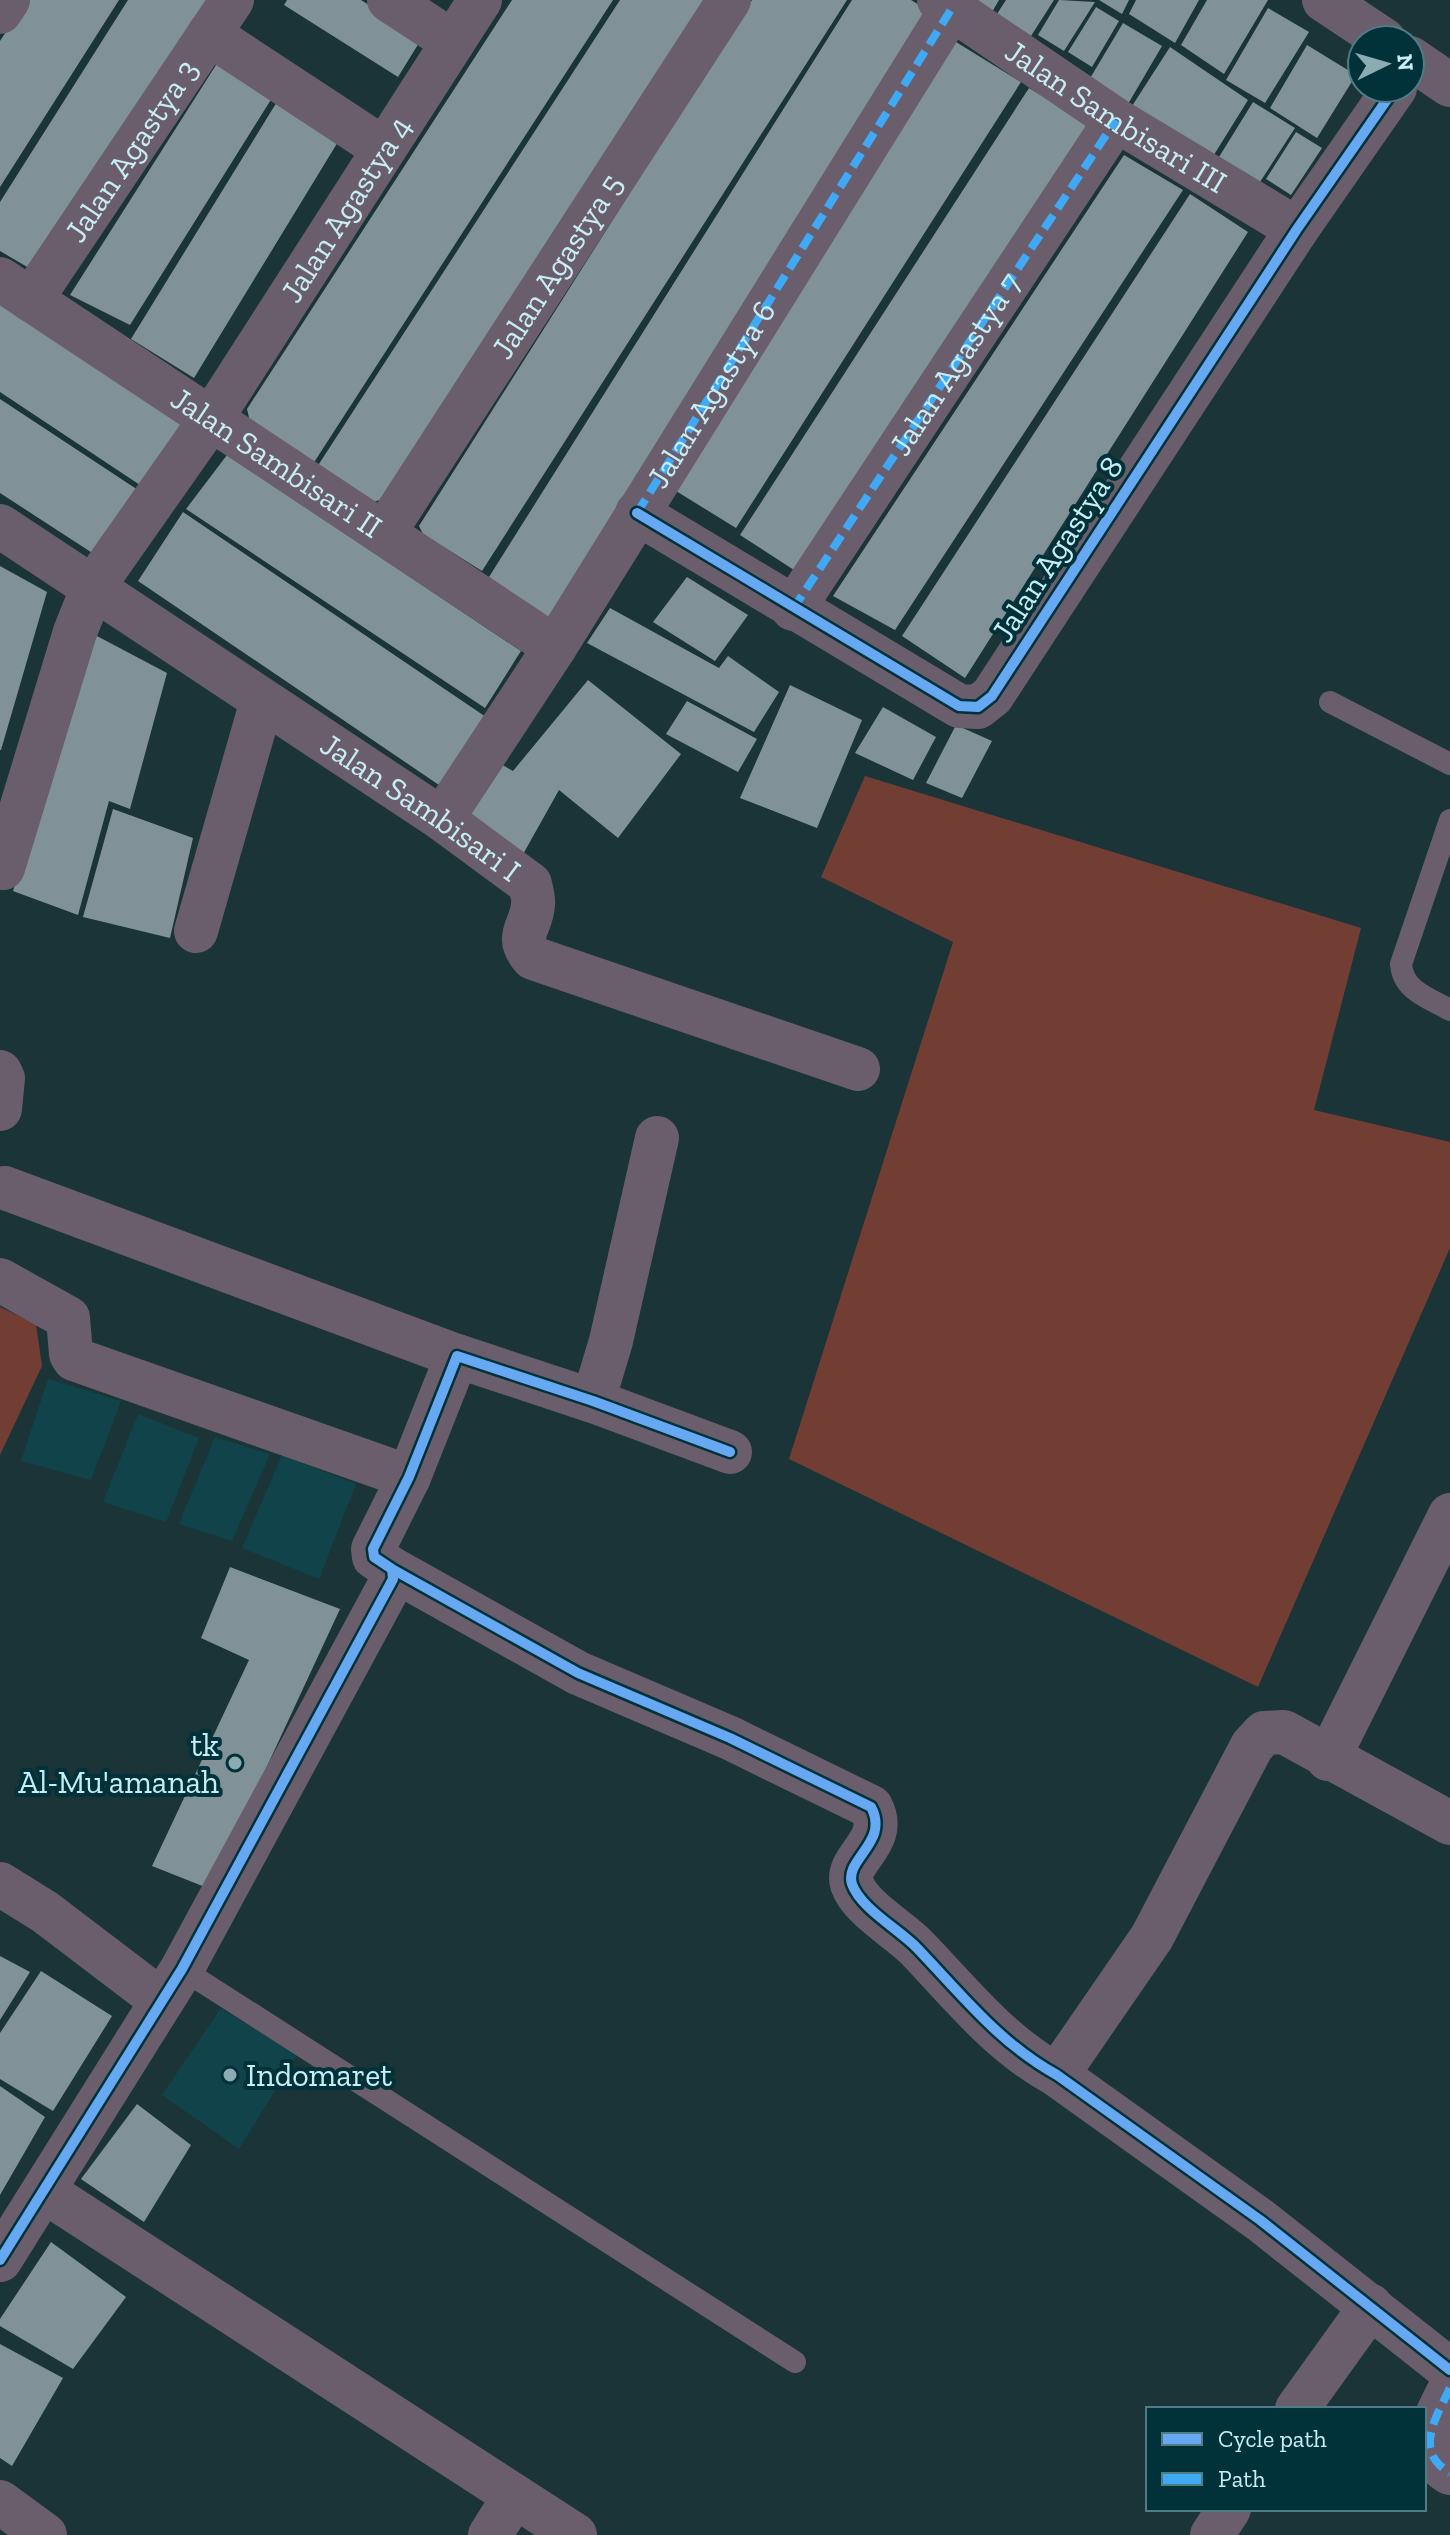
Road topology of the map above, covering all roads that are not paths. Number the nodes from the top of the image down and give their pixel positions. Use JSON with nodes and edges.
{"nodes":[{"id":1,"x":8,"y":0,"type":"edge"},
{"id":2,"x":389,"y":0,"type":"edge"},
{"id":3,"x":480,"y":0,"type":"edge"},
{"id":4,"x":729,"y":0,"type":"edge"},
{"id":5,"x":1324,"y":0,"type":"edge"},
{"id":6,"x":945,"y":4,"type":"edge"},
{"id":7,"x":0,"y":12,"type":"edge"},
{"id":8,"x":221,"y":17,"type":"edge"},
{"id":9,"x":1357,"y":24,"type":"edge"},
{"id":10,"x":453,"y":42,"type":"junction"},
{"id":11,"x":1393,"y":104,"type":"edge"},
{"id":12,"x":1116,"y":120,"type":"junction"},
{"id":13,"x":384,"y":149,"type":"junction"},
{"id":14,"x":1297,"y":229,"type":"junction"},
{"id":15,"x":16,"y":289,"type":"edge"},
{"id":16,"x":211,"y":419,"type":"junction"},
{"id":17,"x":637,"y":513,"type":"junction"},
{"id":18,"x":0,"y":526,"type":"edge"},
{"id":19,"x":384,"y":533,"type":"junction"},
{"id":20,"x":93,"y":587,"type":"junction"},
{"id":21,"x":793,"y":609,"type":"junction"},
{"id":22,"x":555,"y":647,"type":"junction"},
{"id":23,"x":262,"y":701,"type":"junction"},
{"id":24,"x":1330,"y":702,"type":"dead end"},
{"id":25,"x":1450,"y":764,"type":"edge"},
{"id":26,"x":442,"y":819,"type":"junction"},
{"id":27,"x":1450,"y":820,"type":"edge"},
{"id":28,"x":3,"y":868,"type":"dead end"},
{"id":29,"x":196,"y":931,"type":"dead end"},
{"id":30,"x":1450,"y":1010,"type":"edge"},
{"id":31,"x":858,"y":1069,"type":"dead end"},
{"id":32,"x":0,"y":1072,"type":"edge"},
{"id":33,"x":0,"y":1109,"type":"edge"},
{"id":34,"x":657,"y":1138,"type":"dead end"},
{"id":35,"x":5,"y":1188,"type":"dead end"},
{"id":36,"x":0,"y":1280,"type":"edge"},
{"id":37,"x":457,"y":1356,"type":"junction"},
{"id":38,"x":593,"y":1401,"type":"junction"},
{"id":39,"x":730,"y":1452,"type":"dead end"},
{"id":40,"x":409,"y":1477,"type":"junction"},
{"id":41,"x":1450,"y":1515,"type":"edge"},
{"id":42,"x":392,"y":1569,"type":"junction"},
{"id":43,"x":1328,"y":1759,"type":"junction"},
{"id":44,"x":1450,"y":1823,"type":"edge"},
{"id":45,"x":0,"y":1884,"type":"edge"},
{"id":46,"x":172,"y":1985,"type":"junction"},
{"id":47,"x":1057,"y":2075,"type":"junction"},
{"id":48,"x":44,"y":2191,"type":"junction"},
{"id":49,"x":0,"y":2260,"type":"edge"},
{"id":50,"x":1371,"y":2306,"type":"junction"},
{"id":51,"x":795,"y":2362,"type":"dead end"},
{"id":52,"x":1450,"y":2370,"type":"edge"},
{"id":53,"x":1450,"y":2388,"type":"edge"},
{"id":54,"x":1298,"y":2407,"type":"edge"},
{"id":55,"x":1450,"y":2473,"type":"edge"},
{"id":56,"x":514,"y":2497,"type":"junction"},
{"id":57,"x":0,"y":2502,"type":"edge"},
{"id":58,"x":1228,"y":2511,"type":"edge"},
{"id":59,"x":45,"y":2535,"type":"edge"},
{"id":60,"x":490,"y":2535,"type":"edge"},
{"id":61,"x":575,"y":2535,"type":"edge"},
{"id":62,"x":1212,"y":2535,"type":"edge"}],
"edges":[{"from":1,"to":7,"type":"street"},
{"from":2,"to":10,"type":"street"},
{"from":3,"to":10,"type":"street","name":"Jalan Agastya 4"},
{"from":4,"to":19,"type":"street","name":"Jalan Agastya 5"},
{"from":5,"to":9,"type":"street"},
{"from":6,"to":12,"type":"street","name":"Jalan Sambisari III"},
{"from":6,"to":17,"type":"street","name":"Jalan Agastya 6"},
{"from":8,"to":13,"type":"street"},
{"from":8,"to":15,"type":"street","name":"Jalan Agastya 3"},
{"from":10,"to":13,"type":"street","name":"Jalan Agastya 4"},
{"from":11,"to":14,"type":"street","name":"Jalan Agastya 8"},
{"from":12,"to":14,"type":"street","name":"Jalan Sambisari III"},
{"from":12,"to":21,"type":"street","name":"Jalan Agastya 7"},
{"from":13,"to":16,"type":"street","name":"Jalan Agastya 4"},
{"from":14,"to":21,"type":"street","name":"Jalan Agastya 8"},
{"from":15,"to":16,"type":"street","name":"Jalan Sambisari II"},
{"from":16,"to":19,"type":"street","name":"Jalan Sambisari II"},
{"from":16,"to":20,"type":"street","name":"Jalan Agastya 4"},
{"from":17,"to":21,"type":"street","name":"Jalan Agastya 8"},
{"from":17,"to":22,"type":"street","name":"Jalan Agastya 6"},
{"from":18,"to":20,"type":"street","name":"Jalan Sambisari I"},
{"from":19,"to":22,"type":"street","name":"Jalan Sambisari II"},
{"from":20,"to":23,"type":"street","name":"Jalan Sambisari I"},
{"from":20,"to":28,"type":"street","name":"Jalan Agastya 4"},
{"from":22,"to":26,"type":"street","name":"Jalan Agastya 6"},
{"from":23,"to":26,"type":"street","name":"Jalan Sambisari I"},
{"from":23,"to":29,"type":"street"},
{"from":24,"to":25,"type":"lane"},
{"from":26,"to":31,"type":"street","name":"Jalan Sambisari I"},
{"from":27,"to":30,"type":"lane"},
{"from":32,"to":33,"type":"street"},
{"from":34,"to":38,"type":"street"},
{"from":35,"to":37,"type":"street"},
{"from":36,"to":40,"type":"street"},
{"from":37,"to":38,"type":"street"},
{"from":37,"to":40,"type":"street"},
{"from":38,"to":39,"type":"street"},
{"from":40,"to":42,"type":"street"},
{"from":41,"to":43,"type":"street"},
{"from":42,"to":46,"type":"street"},
{"from":42,"to":47,"type":"street"},
{"from":43,"to":44,"type":"street"},
{"from":43,"to":47,"type":"street"},
{"from":45,"to":46,"type":"street"},
{"from":46,"to":48,"type":"street"},
{"from":46,"to":51,"type":"lane"},
{"from":47,"to":50,"type":"street"},
{"from":48,"to":49,"type":"street"},
{"from":48,"to":56,"type":"street"},
{"from":50,"to":52,"type":"street"},
{"from":50,"to":54,"type":"street"},
{"from":53,"to":55,"type":"street"},
{"from":56,"to":60,"type":"street"},
{"from":56,"to":61,"type":"street"},
{"from":57,"to":59,"type":"street"},
{"from":58,"to":62,"type":"street"}]}
